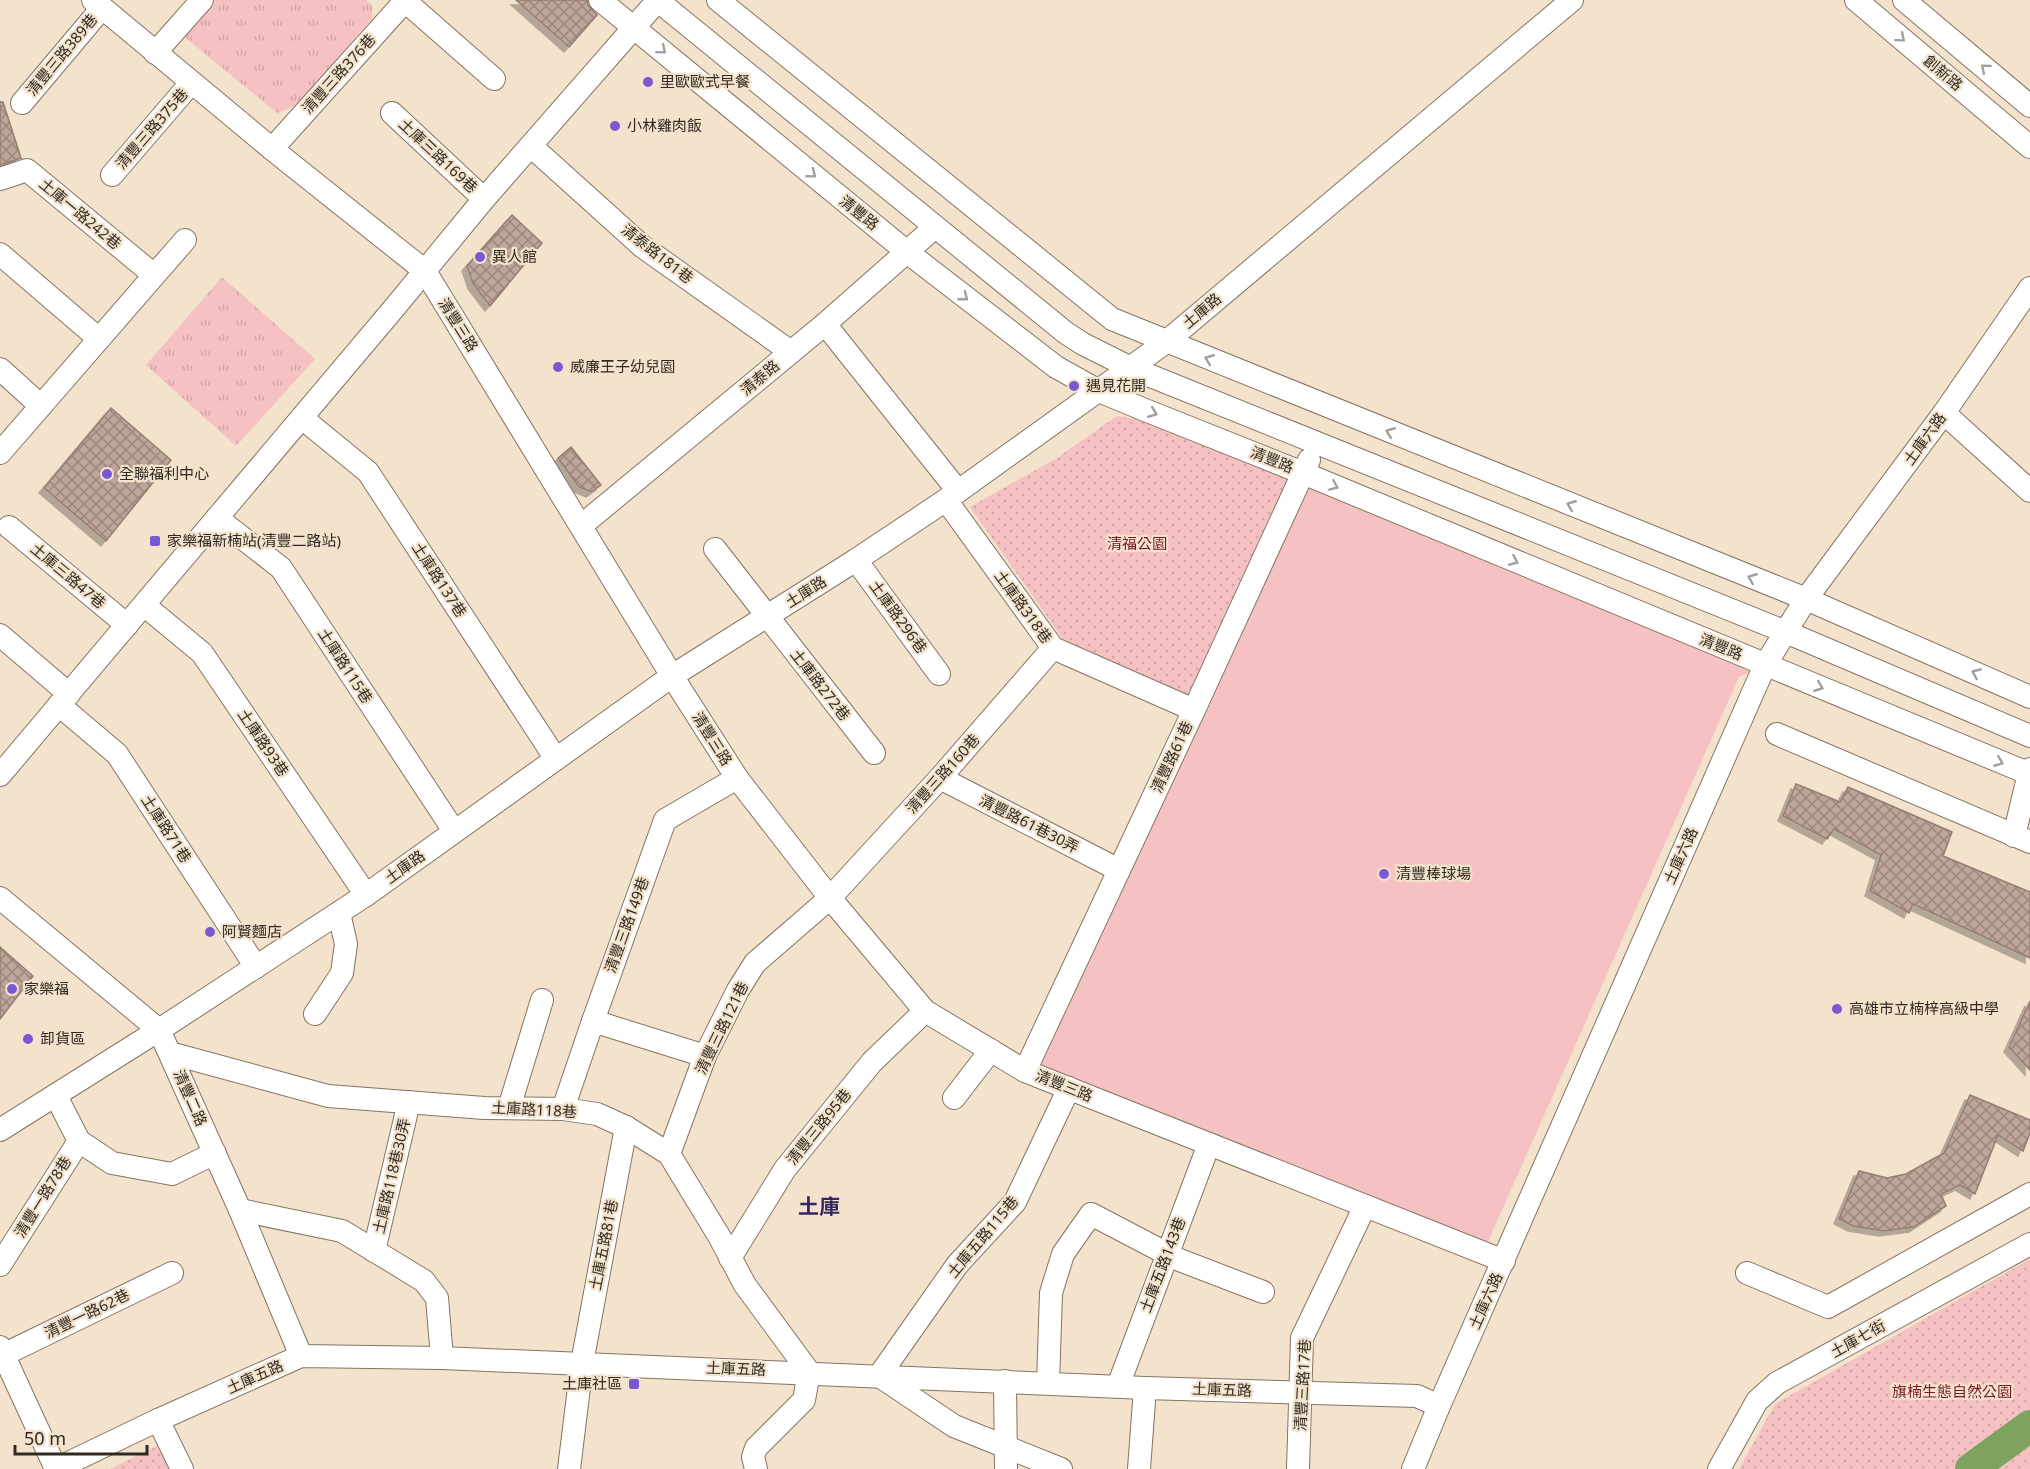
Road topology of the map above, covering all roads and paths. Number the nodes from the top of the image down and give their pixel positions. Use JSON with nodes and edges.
{"nodes":[{"id":1,"x":202,"y":0,"type":"edge"},
{"id":2,"x":600,"y":0,"type":"edge"},
{"id":3,"x":658,"y":0,"type":"edge"},
{"id":4,"x":718,"y":0,"type":"edge"},
{"id":5,"x":1572,"y":0,"type":"edge"},
{"id":6,"x":1856,"y":0,"type":"edge"},
{"id":7,"x":1904,"y":0,"type":"edge"},
{"id":8,"x":397,"y":3,"type":"edge"},
{"id":9,"x":97,"y":4,"type":"edge"},
{"id":10,"x":634,"y":28,"type":"junction"},
{"id":11,"x":155,"y":53,"type":"junction"},
{"id":12,"x":494,"y":79,"type":"dead end"},
{"id":13,"x":191,"y":83,"type":"junction"},
{"id":14,"x":22,"y":103,"type":"dead end"},
{"id":15,"x":2030,"y":106,"type":"edge"},
{"id":16,"x":392,"y":113,"type":"dead end"},
{"id":17,"x":531,"y":146,"type":"junction"},
{"id":18,"x":2030,"y":147,"type":"edge"},
{"id":19,"x":272,"y":149,"type":"junction"},
{"id":20,"x":112,"y":175,"type":"dead end"},
{"id":21,"x":0,"y":179,"type":"edge"},
{"id":22,"x":484,"y":199,"type":"junction"},
{"id":23,"x":935,"y":226,"type":"junction"},
{"id":24,"x":185,"y":240,"type":"dead end"},
{"id":25,"x":907,"y":252,"type":"junction"},
{"id":26,"x":0,"y":254,"type":"edge"},
{"id":27,"x":425,"y":271,"type":"junction"},
{"id":28,"x":154,"y":275,"type":"junction"},
{"id":29,"x":2030,"y":288,"type":"edge"},
{"id":30,"x":825,"y":324,"type":"junction"},
{"id":31,"x":99,"y":339,"type":"junction"},
{"id":32,"x":1166,"y":342,"type":"junction"},
{"id":33,"x":791,"y":352,"type":"junction"},
{"id":34,"x":1131,"y":368,"type":"junction"},
{"id":35,"x":0,"y":369,"type":"edge"},
{"id":36,"x":1099,"y":391,"type":"junction"},
{"id":37,"x":41,"y":406,"type":"junction"},
{"id":38,"x":1944,"y":413,"type":"junction"},
{"id":39,"x":302,"y":418,"type":"junction"},
{"id":40,"x":1317,"y":442,"type":"junction"},
{"id":41,"x":0,"y":453,"type":"edge"},
{"id":42,"x":1303,"y":473,"type":"junction"},
{"id":43,"x":2030,"y":491,"type":"edge"},
{"id":44,"x":952,"y":495,"type":"junction"},
{"id":45,"x":218,"y":518,"type":"junction"},
{"id":46,"x":582,"y":525,"type":"junction"},
{"id":47,"x":9,"y":527,"type":"dead end"},
{"id":48,"x":715,"y":549,"type":"dead end"},
{"id":49,"x":856,"y":560,"type":"junction"},
{"id":50,"x":1806,"y":599,"type":"junction"},
{"id":51,"x":144,"y":605,"type":"junction"},
{"id":52,"x":766,"y":617,"type":"junction"},
{"id":53,"x":127,"y":625,"type":"junction"},
{"id":54,"x":1786,"y":632,"type":"junction"},
{"id":55,"x":0,"y":635,"type":"edge"},
{"id":56,"x":1053,"y":648,"type":"junction"},
{"id":57,"x":1765,"y":665,"type":"junction"},
{"id":58,"x":939,"y":674,"type":"dead end"},
{"id":59,"x":672,"y":676,"type":"junction"},
{"id":60,"x":2030,"y":697,"type":"edge"},
{"id":61,"x":64,"y":700,"type":"junction"},
{"id":62,"x":1194,"y":710,"type":"junction"},
{"id":63,"x":1777,"y":735,"type":"dead end"},
{"id":64,"x":2030,"y":736,"type":"edge"},
{"id":65,"x":874,"y":753,"type":"dead end"},
{"id":66,"x":556,"y":759,"type":"junction"},
{"id":67,"x":2029,"y":772,"type":"edge"},
{"id":68,"x":0,"y":775,"type":"edge"},
{"id":69,"x":737,"y":778,"type":"junction"},
{"id":70,"x":940,"y":778,"type":"junction"},
{"id":71,"x":454,"y":831,"type":"junction"},
{"id":72,"x":2022,"y":839,"type":"edge"},
{"id":73,"x":1119,"y":870,"type":"junction"},
{"id":74,"x":366,"y":895,"type":"junction"},
{"id":75,"x":0,"y":898,"type":"edge"},
{"id":76,"x":830,"y":898,"type":"junction"},
{"id":77,"x":339,"y":913,"type":"junction"},
{"id":78,"x":256,"y":967,"type":"junction"},
{"id":79,"x":542,"y":1000,"type":"dead end"},
{"id":80,"x":925,"y":1011,"type":"junction"},
{"id":81,"x":315,"y":1014,"type":"dead end"},
{"id":82,"x":592,"y":1021,"type":"junction"},
{"id":83,"x":159,"y":1030,"type":"junction"},
{"id":84,"x":991,"y":1050,"type":"junction"},
{"id":85,"x":170,"y":1053,"type":"junction"},
{"id":86,"x":705,"y":1056,"type":"junction"},
{"id":87,"x":1025,"y":1071,"type":"junction"},
{"id":88,"x":1069,"y":1088,"type":"junction"},
{"id":89,"x":56,"y":1096,"type":"junction"},
{"id":90,"x":954,"y":1098,"type":"dead end"},
{"id":91,"x":409,"y":1102,"type":"junction"},
{"id":92,"x":509,"y":1108,"type":"junction"},
{"id":93,"x":563,"y":1109,"type":"junction"},
{"id":94,"x":626,"y":1126,"type":"junction"},
{"id":95,"x":0,"y":1130,"type":"edge"},
{"id":96,"x":79,"y":1141,"type":"junction"},
{"id":97,"x":1209,"y":1144,"type":"junction"},
{"id":98,"x":215,"y":1153,"type":"junction"},
{"id":99,"x":669,"y":1154,"type":"junction"},
{"id":100,"x":2030,"y":1194,"type":"edge"},
{"id":101,"x":1365,"y":1206,"type":"junction"},
{"id":102,"x":240,"y":1210,"type":"junction"},
{"id":103,"x":2030,"y":1244,"type":"edge"},
{"id":104,"x":374,"y":1251,"type":"junction"},
{"id":105,"x":1167,"y":1254,"type":"junction"},
{"id":106,"x":730,"y":1258,"type":"junction"},
{"id":107,"x":1504,"y":1261,"type":"junction"},
{"id":108,"x":0,"y":1265,"type":"edge"},
{"id":109,"x":172,"y":1273,"type":"dead end"},
{"id":110,"x":1747,"y":1274,"type":"dead end"},
{"id":111,"x":1263,"y":1292,"type":"dead end"},
{"id":112,"x":2,"y":1351,"type":"edge"},
{"id":113,"x":301,"y":1356,"type":"junction"},
{"id":114,"x":442,"y":1358,"type":"junction"},
{"id":115,"x":582,"y":1363,"type":"junction"},
{"id":116,"x":809,"y":1372,"type":"junction"},
{"id":117,"x":879,"y":1376,"type":"junction"},
{"id":118,"x":1005,"y":1381,"type":"junction"},
{"id":119,"x":1048,"y":1383,"type":"junction"},
{"id":120,"x":1118,"y":1386,"type":"junction"},
{"id":121,"x":1145,"y":1388,"type":"junction"},
{"id":122,"x":1301,"y":1392,"type":"junction"},
{"id":123,"x":1439,"y":1406,"type":"junction"},
{"id":124,"x":158,"y":1420,"type":"junction"},
{"id":125,"x":1005,"y":1445,"type":"junction"},
{"id":126,"x":56,"y":1469,"type":"edge"},
{"id":127,"x":182,"y":1469,"type":"edge"},
{"id":128,"x":569,"y":1469,"type":"edge"},
{"id":129,"x":756,"y":1469,"type":"edge"},
{"id":130,"x":1006,"y":1469,"type":"edge"},
{"id":131,"x":1061,"y":1469,"type":"edge"},
{"id":132,"x":1139,"y":1469,"type":"edge"},
{"id":133,"x":1298,"y":1469,"type":"edge"},
{"id":134,"x":1413,"y":1469,"type":"edge"},
{"id":135,"x":1719,"y":1469,"type":"edge"}],
"edges":[{"from":1,"to":11,"type":"street"},
{"from":2,"to":10,"type":"street","name":"清豐路"},
{"from":3,"to":10,"type":"street"},
{"from":3,"to":23,"type":"street"},
{"from":4,"to":32,"type":"street"},
{"from":5,"to":32,"type":"street","name":"土庫路"},
{"from":6,"to":18,"type":"street","name":"創新路","one_way":true},
{"from":15,"to":7,"type":"street","name":"創新路","one_way":true},
{"from":8,"to":12,"type":"street"},
{"from":8,"to":19,"type":"street","name":"清豐三路376巷"},
{"from":9,"to":11,"type":"street","name":"清豐三路"},
{"from":9,"to":14,"type":"street","name":"清豐三路389巷"},
{"from":10,"to":17,"type":"street"},
{"from":10,"to":25,"type":"street","name":"清豐路","one_way":true},
{"from":11,"to":13,"type":"street","name":"清豐三路"},
{"from":13,"to":19,"type":"street","name":"清豐三路"},
{"from":13,"to":20,"type":"street","name":"清豐三路375巷"},
{"from":16,"to":22,"type":"street","name":"土庫三路169巷"},
{"from":17,"to":22,"type":"street"},
{"from":17,"to":33,"type":"street","name":"清泰路181巷"},
{"from":19,"to":27,"type":"street","name":"清豐三路"},
{"from":21,"to":28,"type":"street","name":"土庫一路242巷"},
{"from":22,"to":27,"type":"street"},
{"from":23,"to":25,"type":"street","name":"清泰路"},
{"from":23,"to":34,"type":"street"},
{"from":24,"to":28,"type":"street"},
{"from":25,"to":30,"type":"street","name":"清泰路"},
{"from":25,"to":36,"type":"street","name":"清豐路","one_way":true},
{"from":26,"to":31,"type":"street"},
{"from":27,"to":39,"type":"street"},
{"from":27,"to":46,"type":"street","name":"清豐三路"},
{"from":28,"to":31,"type":"street"},
{"from":29,"to":38,"type":"street","name":"土庫六路"},
{"from":30,"to":33,"type":"street","name":"清泰路"},
{"from":30,"to":44,"type":"street","name":"土庫路318巷"},
{"from":31,"to":37,"type":"street"},
{"from":32,"to":34,"type":"street","name":"土庫路"},
{"from":50,"to":32,"type":"street","one_way":true},
{"from":33,"to":46,"type":"street","name":"清泰路"},
{"from":34,"to":36,"type":"street","name":"土庫路"},
{"from":34,"to":40,"type":"street"},
{"from":35,"to":37,"type":"street"},
{"from":36,"to":42,"type":"street","name":"清豐路","one_way":true},
{"from":36,"to":44,"type":"street","name":"土庫路"},
{"from":37,"to":41,"type":"street"},
{"from":38,"to":43,"type":"street"},
{"from":38,"to":50,"type":"street","name":"土庫六路"},
{"from":39,"to":45,"type":"street"},
{"from":39,"to":66,"type":"street","name":"土庫路137巷"},
{"from":40,"to":42,"type":"street","name":"清豐路61巷"},
{"from":40,"to":54,"type":"street"},
{"from":42,"to":57,"type":"street","name":"清豐路","one_way":true},
{"from":42,"to":62,"type":"street","name":"清豐路61巷"},
{"from":44,"to":49,"type":"street","name":"土庫路"},
{"from":44,"to":56,"type":"street","name":"土庫路318巷"},
{"from":45,"to":51,"type":"street"},
{"from":45,"to":71,"type":"street","name":"土庫路115巷"},
{"from":46,"to":59,"type":"street","name":"清豐三路"},
{"from":47,"to":53,"type":"street","name":"土庫三路47巷"},
{"from":48,"to":52,"type":"street","name":"土庫路272巷"},
{"from":49,"to":52,"type":"street","name":"土庫路"},
{"from":49,"to":58,"type":"street","name":"土庫路296巷"},
{"from":50,"to":54,"type":"street","name":"土庫六路"},
{"from":60,"to":50,"type":"street","one_way":true},
{"from":51,"to":53,"type":"street"},
{"from":51,"to":74,"type":"street","name":"土庫路93巷"},
{"from":52,"to":59,"type":"street","name":"土庫路"},
{"from":52,"to":65,"type":"street","name":"土庫路272巷"},
{"from":53,"to":61,"type":"street"},
{"from":54,"to":57,"type":"street","name":"土庫六路"},
{"from":54,"to":64,"type":"street"},
{"from":55,"to":61,"type":"street","name":"土庫路71巷"},
{"from":56,"to":62,"type":"street","name":"土庫路318巷"},
{"from":56,"to":70,"type":"street","name":"清豐三路160巷"},
{"from":57,"to":67,"type":"street","name":"清豐路","one_way":true},
{"from":57,"to":107,"type":"street","name":"土庫六路"},
{"from":59,"to":66,"type":"street","name":"土庫路"},
{"from":59,"to":69,"type":"street","name":"清豐三路"},
{"from":61,"to":68,"type":"street"},
{"from":61,"to":78,"type":"street","name":"土庫路71巷"},
{"from":62,"to":73,"type":"street","name":"清豐路61巷"},
{"from":63,"to":72,"type":"street"},
{"from":66,"to":71,"type":"street","name":"土庫路"},
{"from":67,"to":72,"type":"street"},
{"from":69,"to":76,"type":"street","name":"清豐三路"},
{"from":69,"to":82,"type":"street","name":"清豐三路149巷"},
{"from":70,"to":73,"type":"street","name":"清豐路61巷30弄"},
{"from":70,"to":76,"type":"street","name":"清豐三路160巷"},
{"from":71,"to":74,"type":"street","name":"土庫路"},
{"from":73,"to":87,"type":"street","name":"清豐路61巷"},
{"from":74,"to":77,"type":"street","name":"土庫路"},
{"from":75,"to":83,"type":"street","name":"清豐二路"},
{"from":76,"to":80,"type":"street","name":"清豐三路"},
{"from":76,"to":86,"type":"street","name":"清豐三路121巷"},
{"from":77,"to":78,"type":"street","name":"土庫路"},
{"from":77,"to":81,"type":"street"},
{"from":78,"to":83,"type":"street","name":"土庫路"},
{"from":79,"to":92,"type":"street"},
{"from":80,"to":84,"type":"street","name":"清豐三路"},
{"from":80,"to":106,"type":"street","name":"清豐三路95巷"},
{"from":82,"to":86,"type":"street"},
{"from":82,"to":93,"type":"street","name":"清豐三路149巷"},
{"from":83,"to":85,"type":"street","name":"清豐二路"},
{"from":83,"to":89,"type":"street","name":"土庫路"},
{"from":84,"to":87,"type":"street","name":"清豐三路"},
{"from":84,"to":90,"type":"street"},
{"from":85,"to":91,"type":"street","name":"土庫路118巷"},
{"from":85,"to":98,"type":"street","name":"清豐二路"},
{"from":86,"to":99,"type":"street","name":"清豐三路121巷"},
{"from":87,"to":88,"type":"street","name":"清豐三路"},
{"from":88,"to":97,"type":"street","name":"清豐三路"},
{"from":88,"to":117,"type":"street","name":"土庫五路115巷"},
{"from":89,"to":95,"type":"street","name":"土庫路"},
{"from":89,"to":96,"type":"street","name":"清豐一路78巷"},
{"from":91,"to":92,"type":"street","name":"土庫路118巷"},
{"from":91,"to":104,"type":"street","name":"土庫路118巷30弄"},
{"from":92,"to":93,"type":"street","name":"土庫路118巷"},
{"from":93,"to":94,"type":"street","name":"土庫路118巷"},
{"from":94,"to":99,"type":"street","name":"土庫路118巷"},
{"from":94,"to":115,"type":"street","name":"土庫五路81巷"},
{"from":96,"to":98,"type":"street"},
{"from":96,"to":108,"type":"street","name":"清豐一路78巷"},
{"from":97,"to":101,"type":"street","name":"清豐三路"},
{"from":97,"to":105,"type":"street","name":"土庫五路143巷"},
{"from":98,"to":102,"type":"street","name":"清豐二路"},
{"from":99,"to":106,"type":"street","name":"土庫路118巷"},
{"from":100,"to":110,"type":"street"},
{"from":101,"to":107,"type":"street","name":"清豐三路"},
{"from":101,"to":122,"type":"street","name":"清豐三路17巷"},
{"from":102,"to":104,"type":"street"},
{"from":102,"to":113,"type":"street","name":"清豐二路"},
{"from":103,"to":135,"type":"street","name":"土庫七街"},
{"from":104,"to":114,"type":"street"},
{"from":105,"to":111,"type":"street"},
{"from":105,"to":119,"type":"street"},
{"from":105,"to":120,"type":"street","name":"土庫五路143巷"},
{"from":106,"to":116,"type":"street","name":"土庫路118巷"},
{"from":107,"to":123,"type":"street","name":"土庫六路"},
{"from":109,"to":112,"type":"street","name":"清豐一路62巷"},
{"from":112,"to":126,"type":"street"},
{"from":113,"to":114,"type":"street","name":"土庫五路"},
{"from":113,"to":124,"type":"street","name":"土庫五路"},
{"from":114,"to":115,"type":"street","name":"土庫五路"},
{"from":115,"to":116,"type":"street","name":"土庫五路"},
{"from":115,"to":128,"type":"street","name":"土庫五路81巷"},
{"from":116,"to":117,"type":"street","name":"土庫五路"},
{"from":116,"to":129,"type":"street"},
{"from":117,"to":118,"type":"street","name":"土庫五路"},
{"from":117,"to":125,"type":"street"},
{"from":118,"to":119,"type":"street","name":"土庫五路"},
{"from":118,"to":125,"type":"street"},
{"from":119,"to":120,"type":"street","name":"土庫五路"},
{"from":120,"to":121,"type":"street","name":"土庫五路"},
{"from":121,"to":122,"type":"street","name":"土庫五路"},
{"from":121,"to":132,"type":"street"},
{"from":122,"to":123,"type":"street","name":"土庫五路"},
{"from":122,"to":133,"type":"street","name":"清豐三路17巷"},
{"from":123,"to":134,"type":"street","name":"土庫六路"},
{"from":124,"to":126,"type":"street","name":"土庫五路"},
{"from":124,"to":127,"type":"street"},
{"from":125,"to":130,"type":"street"},
{"from":125,"to":131,"type":"street"}]}
